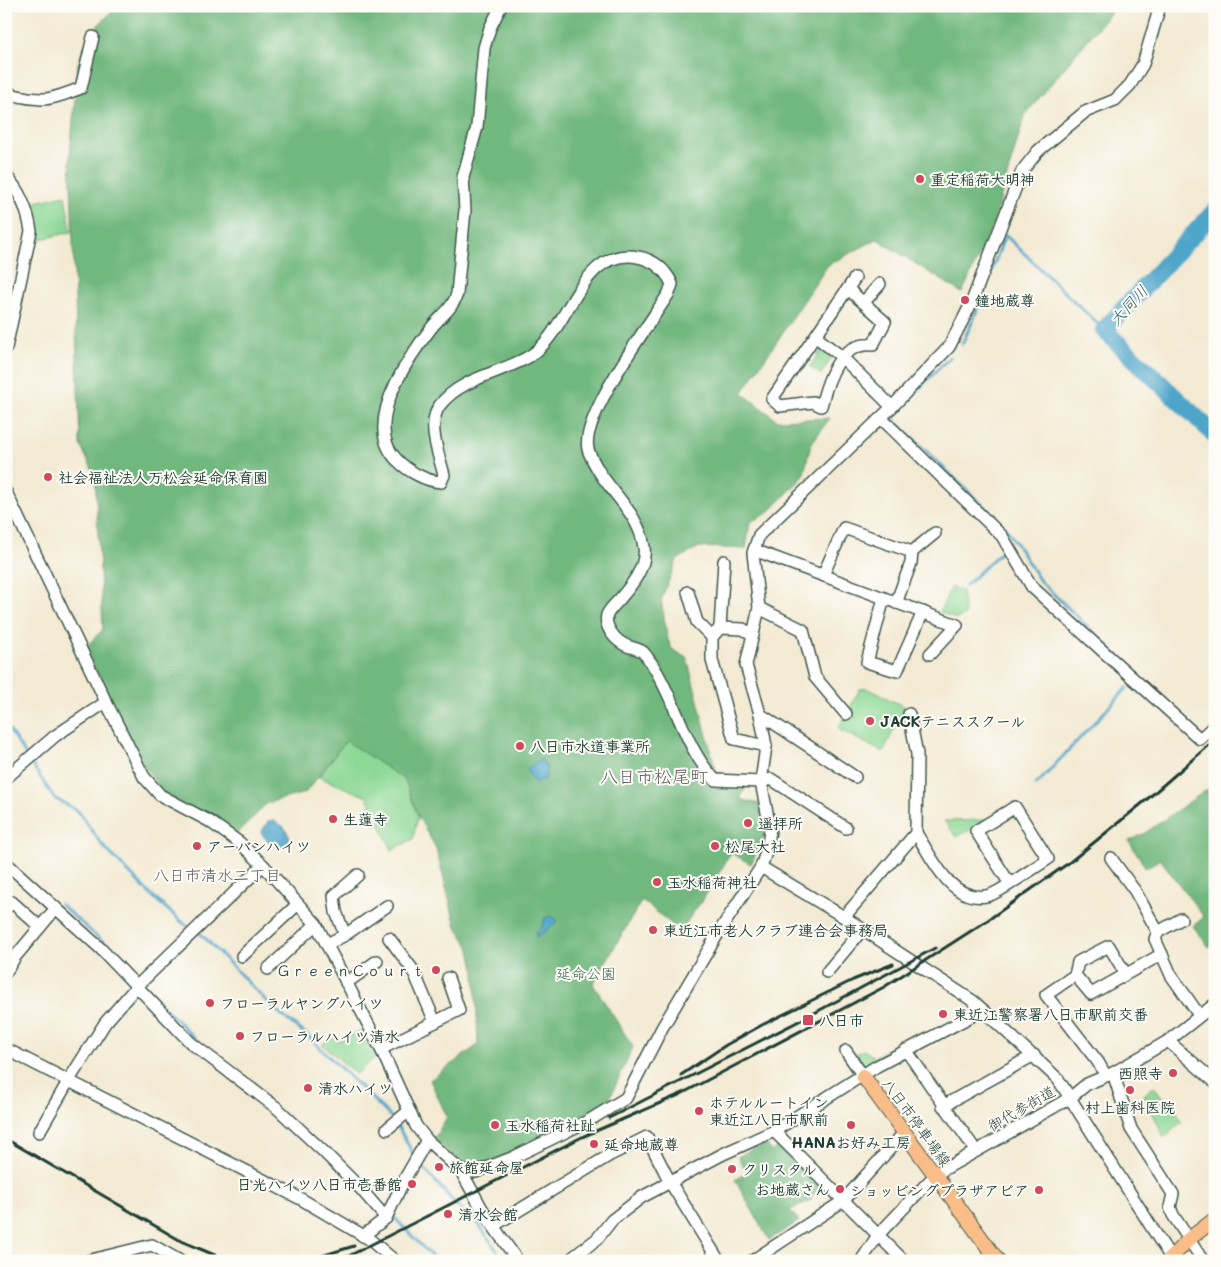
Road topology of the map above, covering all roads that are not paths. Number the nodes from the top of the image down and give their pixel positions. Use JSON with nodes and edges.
{"nodes":[{"id":1,"x":501,"y":6,"type":"edge"},
{"id":2,"x":1160,"y":6,"type":"edge"},
{"id":3,"x":94,"y":37,"type":"dead end"},
{"id":4,"x":6,"y":96,"type":"edge"},
{"id":5,"x":6,"y":176,"type":"edge"},
{"id":6,"x":855,"y":278,"type":"dead end"},
{"id":7,"x":880,"y":284,"type":"dead end"},
{"id":8,"x":848,"y":289,"type":"junction"},
{"id":9,"x":864,"y":302,"type":"junction"},
{"id":10,"x":816,"y":337,"type":"junction"},
{"id":11,"x":6,"y":348,"type":"edge"},
{"id":12,"x":842,"y":356,"type":"junction"},
{"id":13,"x":892,"y":407,"type":"junction"},
{"id":14,"x":881,"y":418,"type":"junction"},
{"id":15,"x":6,"y":492,"type":"edge"},
{"id":16,"x":12,"y":518,"type":"edge"},
{"id":17,"x":935,"y":533,"type":"dead end"},
{"id":18,"x":754,"y":550,"type":"junction"},
{"id":19,"x":912,"y":552,"type":"junction"},
{"id":20,"x":724,"y":561,"type":"dead end"},
{"id":21,"x":823,"y":575,"type":"junction"},
{"id":22,"x":688,"y":592,"type":"dead end"},
{"id":23,"x":884,"y":598,"type":"junction"},
{"id":24,"x":896,"y":603,"type":"junction"},
{"id":25,"x":759,"y":608,"type":"junction"},
{"id":26,"x":923,"y":612,"type":"junction"},
{"id":27,"x":720,"y":628,"type":"junction"},
{"id":28,"x":753,"y":635,"type":"junction"},
{"id":29,"x":712,"y":637,"type":"junction"},
{"id":30,"x":930,"y":654,"type":"dead end"},
{"id":31,"x":106,"y":702,"type":"junction"},
{"id":32,"x":760,"y":714,"type":"junction"},
{"id":33,"x":846,"y":714,"type":"dead end"},
{"id":34,"x":909,"y":714,"type":"dead end"},
{"id":35,"x":1215,"y":724,"type":"edge"},
{"id":36,"x":766,"y":746,"type":"junction"},
{"id":37,"x":855,"y":777,"type":"dead end"},
{"id":38,"x":6,"y":778,"type":"edge"},
{"id":39,"x":761,"y":782,"type":"junction"},
{"id":40,"x":846,"y":828,"type":"dead end"},
{"id":41,"x":916,"y":833,"type":"junction"},
{"id":42,"x":1110,"y":858,"type":"dead end"},
{"id":43,"x":6,"y":863,"type":"edge"},
{"id":44,"x":263,"y":865,"type":"junction"},
{"id":45,"x":761,"y":867,"type":"junction"},
{"id":46,"x":358,"y":875,"type":"dead end"},
{"id":47,"x":1010,"y":884,"type":"junction"},
{"id":48,"x":298,"y":904,"type":"junction"},
{"id":49,"x":387,"y":906,"type":"dead end"},
{"id":50,"x":6,"y":908,"type":"edge"},
{"id":51,"x":56,"y":908,"type":"junction"},
{"id":52,"x":844,"y":917,"type":"junction"},
{"id":53,"x":1181,"y":919,"type":"dead end"},
{"id":54,"x":316,"y":924,"type":"junction"},
{"id":55,"x":40,"y":926,"type":"junction"},
{"id":56,"x":862,"y":930,"type":"junction"},
{"id":57,"x":1158,"y":932,"type":"junction"},
{"id":58,"x":345,"y":935,"type":"junction"},
{"id":59,"x":389,"y":938,"type":"dead end"},
{"id":60,"x":327,"y":944,"type":"junction"},
{"id":61,"x":1162,"y":954,"type":"junction"},
{"id":62,"x":242,"y":956,"type":"dead end"},
{"id":63,"x":377,"y":961,"type":"dead end"},
{"id":64,"x":268,"y":969,"type":"dead end"},
{"id":65,"x":6,"y":972,"type":"edge"},
{"id":66,"x":827,"y":972,"type":"dead end"},
{"id":67,"x":1125,"y":973,"type":"junction"},
{"id":68,"x":1075,"y":976,"type":"junction"},
{"id":69,"x":448,"y":978,"type":"dead end"},
{"id":70,"x":346,"y":983,"type":"junction"},
{"id":71,"x":137,"y":986,"type":"junction"},
{"id":72,"x":1215,"y":1004,"type":"edge"},
{"id":73,"x":983,"y":1010,"type":"junction"},
{"id":74,"x":1199,"y":1015,"type":"junction"},
{"id":75,"x":435,"y":1022,"type":"junction"},
{"id":76,"x":1168,"y":1041,"type":"junction"},
{"id":77,"x":6,"y":1049,"type":"edge"},
{"id":78,"x":381,"y":1049,"type":"junction"},
{"id":79,"x":906,"y":1050,"type":"junction"},
{"id":80,"x":846,"y":1051,"type":"dead end"},
{"id":81,"x":1034,"y":1055,"type":"junction"},
{"id":82,"x":1110,"y":1075,"type":"junction"},
{"id":83,"x":863,"y":1076,"type":"junction"},
{"id":84,"x":68,"y":1080,"type":"junction"},
{"id":85,"x":1215,"y":1082,"type":"edge"},
{"id":86,"x":1070,"y":1098,"type":"junction"},
{"id":87,"x":943,"y":1106,"type":"junction"},
{"id":88,"x":409,"y":1111,"type":"junction"},
{"id":89,"x":386,"y":1129,"type":"dead end"},
{"id":90,"x":774,"y":1131,"type":"junction"},
{"id":91,"x":39,"y":1132,"type":"dead end"},
{"id":92,"x":904,"y":1133,"type":"junction"},
{"id":93,"x":427,"y":1140,"type":"junction"},
{"id":94,"x":976,"y":1152,"type":"junction"},
{"id":95,"x":461,"y":1171,"type":"junction"},
{"id":96,"x":936,"y":1174,"type":"junction"},
{"id":97,"x":670,"y":1182,"type":"junction"},
{"id":98,"x":843,"y":1200,"type":"junction"},
{"id":99,"x":386,"y":1218,"type":"junction"},
{"id":100,"x":1215,"y":1218,"type":"edge"},
{"id":101,"x":493,"y":1226,"type":"junction"},
{"id":102,"x":878,"y":1234,"type":"junction"},
{"id":103,"x":363,"y":1236,"type":"junction"},
{"id":104,"x":1189,"y":1239,"type":"junction"},
{"id":105,"x":1170,"y":1259,"type":"edge"},
{"id":106,"x":87,"y":1261,"type":"edge"},
{"id":107,"x":180,"y":1261,"type":"edge"},
{"id":108,"x":396,"y":1261,"type":"edge"},
{"id":109,"x":518,"y":1261,"type":"edge"},
{"id":110,"x":568,"y":1261,"type":"edge"},
{"id":111,"x":719,"y":1261,"type":"edge"},
{"id":112,"x":752,"y":1261,"type":"edge"},
{"id":113,"x":861,"y":1261,"type":"edge"},
{"id":114,"x":904,"y":1261,"type":"edge"},
{"id":115,"x":998,"y":1261,"type":"edge"},
{"id":116,"x":1203,"y":1261,"type":"edge"}],
"edges":[{"from":1,"to":39,"type":"street"},
{"from":2,"to":13,"type":"street"},
{"from":3,"to":4,"type":"street"},
{"from":5,"to":11,"type":"street"},
{"from":6,"to":8,"type":"street"},
{"from":7,"to":9,"type":"street"},
{"from":8,"to":9,"type":"street"},
{"from":8,"to":10,"type":"street"},
{"from":9,"to":12,"type":"street"},
{"from":10,"to":12,"type":"street"},
{"from":10,"to":12,"type":"street"},
{"from":12,"to":13,"type":"street"},
{"from":13,"to":14,"type":"street"},
{"from":14,"to":18,"type":"street"},
{"from":14,"to":35,"type":"street"},
{"from":15,"to":16,"type":"street"},
{"from":16,"to":31,"type":"street"},
{"from":17,"to":19,"type":"street"},
{"from":18,"to":21,"type":"street"},
{"from":18,"to":25,"type":"street"},
{"from":19,"to":21,"type":"street"},
{"from":19,"to":24,"type":"street"},
{"from":20,"to":27,"type":"street"},
{"from":21,"to":23,"type":"street"},
{"from":22,"to":29,"type":"street"},
{"from":23,"to":24,"type":"street"},
{"from":23,"to":26,"type":"street"},
{"from":24,"to":26,"type":"street"},
{"from":25,"to":28,"type":"street"},
{"from":25,"to":33,"type":"street"},
{"from":26,"to":30,"type":"street"},
{"from":27,"to":28,"type":"street"},
{"from":27,"to":29,"type":"street"},
{"from":28,"to":32,"type":"street"},
{"from":29,"to":36,"type":"street"},
{"from":31,"to":38,"type":"street"},
{"from":31,"to":44,"type":"street"},
{"from":32,"to":36,"type":"street"},
{"from":32,"to":37,"type":"street"},
{"from":34,"to":41,"type":"street"},
{"from":36,"to":39,"type":"street"},
{"from":39,"to":40,"type":"street"},
{"from":39,"to":45,"type":"street"},
{"from":41,"to":47,"type":"street"},
{"from":41,"to":52,"type":"street"},
{"from":42,"to":57,"type":"street"},
{"from":43,"to":51,"type":"street"},
{"from":44,"to":48,"type":"street"},
{"from":44,"to":71,"type":"street"},
{"from":45,"to":52,"type":"street"},
{"from":45,"to":95,"type":"street"},
{"from":46,"to":58,"type":"street"},
{"from":47,"to":47,"type":"street"},
{"from":48,"to":54,"type":"street"},
{"from":48,"to":62,"type":"street"},
{"from":49,"to":58,"type":"street"},
{"from":50,"to":55,"type":"street"},
{"from":51,"to":55,"type":"street"},
{"from":51,"to":71,"type":"street"},
{"from":52,"to":56,"type":"street"},
{"from":53,"to":57,"type":"street"},
{"from":54,"to":60,"type":"street"},
{"from":54,"to":64,"type":"street"},
{"from":55,"to":65,"type":"street"},
{"from":56,"to":66,"type":"street"},
{"from":56,"to":73,"type":"street"},
{"from":57,"to":61,"type":"street"},
{"from":58,"to":60,"type":"street"},
{"from":59,"to":75,"type":"street"},
{"from":60,"to":70,"type":"street"},
{"from":61,"to":67,"type":"street"},
{"from":61,"to":74,"type":"street"},
{"from":63,"to":70,"type":"street"},
{"from":67,"to":68,"type":"street"},
{"from":67,"to":68,"type":"street"},
{"from":68,"to":82,"type":"street"},
{"from":69,"to":75,"type":"street"},
{"from":70,"to":78,"type":"street"},
{"from":71,"to":84,"type":"street"},
{"from":71,"to":99,"type":"street"},
{"from":72,"to":74,"type":"street","name":"御代参街道"},
{"from":73,"to":79,"type":"street"},
{"from":73,"to":81,"type":"street"},
{"from":74,"to":76,"type":"street","name":"御代参街道"},
{"from":75,"to":78,"type":"street"},
{"from":76,"to":82,"type":"street","name":"御代参街道"},
{"from":76,"to":85,"type":"street"},
{"from":77,"to":84,"type":"street"},
{"from":78,"to":88,"type":"street"},
{"from":79,"to":83,"type":"street"},
{"from":79,"to":87,"type":"street"},
{"from":80,"to":83,"type":"street"},
{"from":81,"to":86,"type":"street"},
{"from":81,"to":87,"type":"street"},
{"from":82,"to":86,"type":"street","name":"御代参街道"},
{"from":82,"to":104,"type":"street"},
{"from":83,"to":90,"type":"street"},
{"from":83,"to":92,"type":"main road","name":"八日市停車場線"},
{"from":84,"to":91,"type":"street"},
{"from":84,"to":103,"type":"street"},
{"from":86,"to":94,"type":"street","name":"御代参街道"},
{"from":86,"to":105,"type":"street"},
{"from":87,"to":94,"type":"street"},
{"from":88,"to":89,"type":"street"},
{"from":88,"to":93,"type":"street"},
{"from":90,"to":97,"type":"street"},
{"from":90,"to":98,"type":"street"},
{"from":92,"to":96,"type":"main road","name":"八日市停車場線"},
{"from":92,"to":98,"type":"street"},
{"from":93,"to":95,"type":"street"},
{"from":93,"to":99,"type":"street"},
{"from":94,"to":96,"type":"street","name":"御代参街道"},
{"from":95,"to":101,"type":"street"},
{"from":96,"to":102,"type":"street","name":"御代参街道"},
{"from":96,"to":115,"type":"main road","name":"八日市停車場線"},
{"from":97,"to":101,"type":"street"},
{"from":97,"to":110,"type":"street"},
{"from":97,"to":111,"type":"street"},
{"from":98,"to":102,"type":"street"},
{"from":98,"to":112,"type":"street"},
{"from":99,"to":103,"type":"street"},
{"from":100,"to":104,"type":"main road"},
{"from":101,"to":109,"type":"street"},
{"from":102,"to":113,"type":"street","name":"御代参街道"},
{"from":102,"to":114,"type":"street"},
{"from":103,"to":108,"type":"street"},
{"from":104,"to":105,"type":"main road"},
{"from":104,"to":116,"type":"street"},
{"from":106,"to":107,"type":"street"}]}
